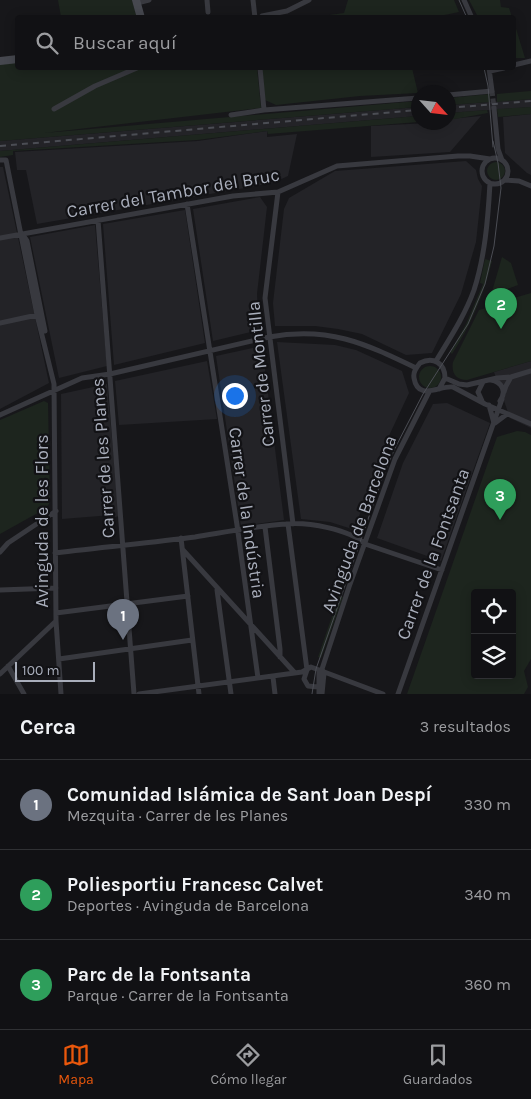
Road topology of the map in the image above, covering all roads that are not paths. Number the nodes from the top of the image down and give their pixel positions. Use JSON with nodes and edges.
{"nodes":[{"id":1,"x":149,"y":0,"type":"edge"},
{"id":2,"x":207,"y":0,"type":"edge"},
{"id":3,"x":253,"y":0,"type":"edge"},
{"id":4,"x":309,"y":0,"type":"edge"},
{"id":5,"x":464,"y":0,"type":"edge"},
{"id":6,"x":137,"y":1,"type":"edge"},
{"id":7,"x":208,"y":12,"type":"dead end"},
{"id":8,"x":141,"y":15,"type":"edge"},
{"id":9,"x":255,"y":15,"type":"edge"},
{"id":10,"x":267,"y":15,"type":"edge"},
{"id":11,"x":471,"y":15,"type":"edge"},
{"id":12,"x":15,"y":58,"type":"edge"},
{"id":13,"x":0,"y":61,"type":"edge"},
{"id":14,"x":531,"y":61,"type":"edge"},
{"id":15,"x":516,"y":65,"type":"edge"},
{"id":16,"x":132,"y":70,"type":"edge"},
{"id":17,"x":260,"y":70,"type":"edge"},
{"id":18,"x":490,"y":70,"type":"edge"},
{"id":19,"x":456,"y":94,"type":"edge"},
{"id":20,"x":411,"y":99,"type":"edge"},
{"id":21,"x":494,"y":108,"type":"tunnel mouth"},
{"id":22,"x":54,"y":109,"type":"dead end"},
{"id":23,"x":264,"y":110,"type":"junction"},
{"id":24,"x":231,"y":115,"type":"dead end"},
{"id":25,"x":498,"y":149,"type":"junction"},
{"id":26,"x":475,"y":158,"type":"junction"},
{"id":27,"x":491,"y":159,"type":"junction"},
{"id":28,"x":3,"y":160,"type":"edge"},
{"id":29,"x":502,"y":160,"type":"junction"},
{"id":30,"x":482,"y":168,"type":"junction"},
{"id":31,"x":505,"y":180,"type":"junction"},
{"id":32,"x":492,"y":184,"type":"junction"},
{"id":33,"x":531,"y":186,"type":"edge"},
{"id":34,"x":278,"y":192,"type":"junction"},
{"id":35,"x":187,"y":204,"type":"junction"},
{"id":36,"x":98,"y":220,"type":"junction"},
{"id":37,"x":22,"y":233,"type":"junction"},
{"id":38,"x":0,"y":238,"type":"edge"},
{"id":39,"x":37,"y":315,"type":"junction"},
{"id":40,"x":0,"y":323,"type":"edge"},
{"id":41,"x":269,"y":337,"type":"junction"},
{"id":42,"x":47,"y":349,"type":"junction"},
{"id":43,"x":209,"y":352,"type":"junction"},
{"id":44,"x":436,"y":361,"type":"junction"},
{"id":45,"x":416,"y":368,"type":"junction"},
{"id":46,"x":531,"y":371,"type":"edge"},
{"id":47,"x":110,"y":374,"type":"junction"},
{"id":48,"x":511,"y":377,"type":"junction"},
{"id":49,"x":446,"y":378,"type":"junction"},
{"id":50,"x":491,"y":380,"type":"junction"},
{"id":51,"x":483,"y":382,"type":"junction"},
{"id":52,"x":439,"y":389,"type":"junction"},
{"id":53,"x":54,"y":391,"type":"junction"},
{"id":54,"x":429,"y":392,"type":"junction"},
{"id":55,"x":503,"y":396,"type":"junction"},
{"id":56,"x":482,"y":402,"type":"junction"},
{"id":57,"x":490,"y":405,"type":"junction"},
{"id":58,"x":500,"y":409,"type":"junction"},
{"id":59,"x":507,"y":414,"type":"junction"},
{"id":60,"x":0,"y":416,"type":"edge"},
{"id":61,"x":494,"y":424,"type":"junction"},
{"id":62,"x":531,"y":424,"type":"edge"},
{"id":63,"x":56,"y":512,"type":"junction"},
{"id":64,"x":290,"y":524,"type":"junction"},
{"id":65,"x":265,"y":527,"type":"junction"},
{"id":66,"x":237,"y":530,"type":"junction"},
{"id":67,"x":181,"y":538,"type":"junction"},
{"id":68,"x":123,"y":544,"type":"junction"},
{"id":69,"x":365,"y":544,"type":"junction"},
{"id":70,"x":182,"y":550,"type":"junction"},
{"id":71,"x":0,"y":552,"type":"edge"},
{"id":72,"x":56,"y":553,"type":"junction"},
{"id":73,"x":442,"y":570,"type":"junction"},
{"id":74,"x":56,"y":588,"type":"junction"},
{"id":75,"x":217,"y":589,"type":"junction"},
{"id":76,"x":0,"y":590,"type":"edge"},
{"id":77,"x":188,"y":596,"type":"junction"},
{"id":78,"x":128,"y":603,"type":"junction"},
{"id":79,"x":56,"y":612,"type":"junction"},
{"id":80,"x":56,"y":621,"type":"junction"},
{"id":81,"x":250,"y":623,"type":"junction"},
{"id":82,"x":192,"y":640,"type":"junction"},
{"id":83,"x":130,"y":649,"type":"junction"},
{"id":84,"x":280,"y":657,"type":"junction"},
{"id":85,"x":59,"y":659,"type":"junction"},
{"id":86,"x":8,"y":666,"type":"junction"},
{"id":87,"x":306,"y":670,"type":"junction"},
{"id":88,"x":322,"y":671,"type":"junction"},
{"id":89,"x":294,"y":672,"type":"junction"},
{"id":90,"x":0,"y":674,"type":"edge"},
{"id":91,"x":273,"y":676,"type":"junction"},
{"id":92,"x":258,"y":678,"type":"junction"},
{"id":93,"x":229,"y":683,"type":"junction"},
{"id":94,"x":324,"y":683,"type":"junction"},
{"id":95,"x":198,"y":685,"type":"junction"},
{"id":96,"x":318,"y":687,"type":"junction"},
{"id":97,"x":169,"y":692,"type":"edge"},
{"id":98,"x":24,"y":694,"type":"edge"},
{"id":99,"x":61,"y":694,"type":"edge"},
{"id":100,"x":134,"y":694,"type":"edge"},
{"id":101,"x":139,"y":694,"type":"edge"},
{"id":102,"x":199,"y":694,"type":"edge"},
{"id":103,"x":231,"y":694,"type":"edge"},
{"id":104,"x":275,"y":694,"type":"edge"},
{"id":105,"x":321,"y":694,"type":"edge"},
{"id":106,"x":383,"y":694,"type":"edge"},
{"id":107,"x":398,"y":694,"type":"edge"}],
"edges":[{"from":1,"to":6,"type":"street"},
{"from":2,"to":7,"type":"street"},
{"from":3,"to":9,"type":"street"},
{"from":4,"to":10,"type":"street"},
{"from":5,"to":11,"type":"street"},
{"from":6,"to":8,"type":"street"},
{"from":12,"to":13,"type":"street"},
{"from":14,"to":15,"type":"street"},
{"from":16,"to":22,"type":"street"},
{"from":17,"to":23,"type":"street"},
{"from":18,"to":19,"type":"street"},
{"from":20,"to":23,"type":"street"},
{"from":21,"to":25,"type":"street"},
{"from":23,"to":24,"type":"street"},
{"from":25,"to":27,"type":"street"},
{"from":25,"to":29,"type":"street"},
{"from":26,"to":27,"type":"street","name":"Carrer del Tambor del Bruc"},
{"from":26,"to":30,"type":"street"},
{"from":26,"to":34,"type":"street","name":"Carrer del Tambor del Bruc"},
{"from":27,"to":29,"type":"street"},
{"from":27,"to":30,"type":"street"},
{"from":28,"to":37,"type":"street","name":"Avinguda de les Flors"},
{"from":29,"to":31,"type":"street"},
{"from":30,"to":32,"type":"street"},
{"from":31,"to":32,"type":"street"},
{"from":31,"to":33,"type":"street"},
{"from":32,"to":44,"type":"street"},
{"from":34,"to":35,"type":"street","name":"Carrer del Tambor del Bruc"},
{"from":34,"to":41,"type":"street","name":"Carrer de Montilla"},
{"from":35,"to":36,"type":"street","name":"Carrer del Tambor del Bruc"},
{"from":35,"to":43,"type":"street","name":"Carrer de la Indústria"},
{"from":36,"to":37,"type":"street","name":"Carrer del Tambor del Bruc"},
{"from":36,"to":47,"type":"street","name":"Carrer de les Planes"},
{"from":37,"to":38,"type":"street","name":"Carrer del Tambor del Bruc"},
{"from":37,"to":39,"type":"street","name":"Avinguda de les Flors"},
{"from":37,"to":42,"type":"street","name":"Avinguda de les Flors"},
{"from":39,"to":40,"type":"street"},
{"from":39,"to":42,"type":"street","name":"Avinguda de les Flors"},
{"from":41,"to":43,"type":"street"},
{"from":41,"to":45,"type":"street"},
{"from":41,"to":64,"type":"street","name":"Carrer de Montilla"},
{"from":42,"to":53,"type":"street","name":"Avinguda de les Flors"},
{"from":43,"to":47,"type":"street"},
{"from":43,"to":66,"type":"street","name":"Carrer de la Indústria"},
{"from":44,"to":45,"type":"street"},
{"from":44,"to":49,"type":"street"},
{"from":45,"to":54,"type":"street"},
{"from":46,"to":48,"type":"street"},
{"from":47,"to":53,"type":"street"},
{"from":47,"to":68,"type":"street","name":"Carrer de les Planes"},
{"from":48,"to":50,"type":"street"},
{"from":48,"to":55,"type":"street","name":"Carrer de la Fontsanta"},
{"from":49,"to":51,"type":"street"},
{"from":49,"to":52,"type":"street"},
{"from":50,"to":51,"type":"street"},
{"from":50,"to":55,"type":"street"},
{"from":51,"to":56,"type":"street"},
{"from":52,"to":54,"type":"street"},
{"from":52,"to":56,"type":"street"},
{"from":53,"to":60,"type":"street"},
{"from":53,"to":63,"type":"street","name":"Avinguda de les Flors"},
{"from":54,"to":69,"type":"street","name":"Avinguda de Barcelona"},
{"from":55,"to":57,"type":"street"},
{"from":55,"to":58,"type":"street","name":"Carrer de la Fontsanta"},
{"from":56,"to":57,"type":"street"},
{"from":57,"to":58,"type":"street"},
{"from":57,"to":61,"type":"street"},
{"from":58,"to":59,"type":"street"},
{"from":58,"to":61,"type":"street","name":"Carrer de la Fontsanta"},
{"from":59,"to":61,"type":"street"},
{"from":59,"to":62,"type":"street"},
{"from":61,"to":73,"type":"street","name":"Carrer de la Fontsanta"},
{"from":63,"to":71,"type":"street"},
{"from":63,"to":72,"type":"street","name":"Avinguda de les Flors"},
{"from":64,"to":65,"type":"street"},
{"from":64,"to":69,"type":"street"},
{"from":64,"to":87,"type":"street","name":"Carrer de Montilla"},
{"from":65,"to":66,"type":"street"},
{"from":65,"to":84,"type":"street"},
{"from":66,"to":67,"type":"street"},
{"from":66,"to":81,"type":"street","name":"Carrer de la Indústria"},
{"from":67,"to":68,"type":"street"},
{"from":67,"to":70,"type":"street"},
{"from":68,"to":72,"type":"street"},
{"from":68,"to":78,"type":"street","name":"Carrer de les Planes"},
{"from":69,"to":73,"type":"street"},
{"from":69,"to":88,"type":"street","name":"Avinguda de Barcelona"},
{"from":70,"to":75,"type":"street"},
{"from":70,"to":77,"type":"street"},
{"from":72,"to":74,"type":"street","name":"Avinguda de les Flors"},
{"from":73,"to":107,"type":"street","name":"Carrer de la Fontsanta"},
{"from":74,"to":76,"type":"street"},
{"from":74,"to":79,"type":"street","name":"Avinguda de les Flors"},
{"from":75,"to":81,"type":"street"},
{"from":75,"to":93,"type":"street"},
{"from":77,"to":78,"type":"street"},
{"from":77,"to":82,"type":"street"},
{"from":78,"to":79,"type":"street"},
{"from":78,"to":83,"type":"street","name":"Carrer de les Planes"},
{"from":79,"to":80,"type":"street","name":"Avinguda de les Flors"},
{"from":80,"to":85,"type":"street","name":"Avinguda de les Flors"},
{"from":80,"to":86,"type":"street"},
{"from":81,"to":84,"type":"street"},
{"from":81,"to":92,"type":"street","name":"Carrer de la Indústria"},
{"from":82,"to":83,"type":"street"},
{"from":82,"to":95,"type":"street"},
{"from":83,"to":85,"type":"street"},
{"from":83,"to":100,"type":"street","name":"Carrer de les Planes"},
{"from":84,"to":89,"type":"street"},
{"from":85,"to":99,"type":"street","name":"Avinguda de les Flors"},
{"from":86,"to":90,"type":"street"},
{"from":86,"to":98,"type":"street"},
{"from":87,"to":88,"type":"street"},
{"from":87,"to":89,"type":"street"},
{"from":87,"to":96,"type":"street","name":"Carrer de Montilla"},
{"from":88,"to":94,"type":"street","name":"Avinguda de Barcelona"},
{"from":88,"to":96,"type":"street","name":"Avinguda de Barcelona"},
{"from":88,"to":106,"type":"street"},
{"from":89,"to":91,"type":"street"},
{"from":91,"to":92,"type":"street"},
{"from":91,"to":104,"type":"street"},
{"from":92,"to":93,"type":"street"},
{"from":93,"to":95,"type":"street"},
{"from":93,"to":103,"type":"street"},
{"from":94,"to":96,"type":"street"},
{"from":94,"to":105,"type":"street","name":"Avinguda de Barcelona"},
{"from":95,"to":97,"type":"street"},
{"from":95,"to":102,"type":"street"},
{"from":96,"to":105,"type":"street","name":"Avinguda de Barcelona"},
{"from":97,"to":101,"type":"street"}]}
